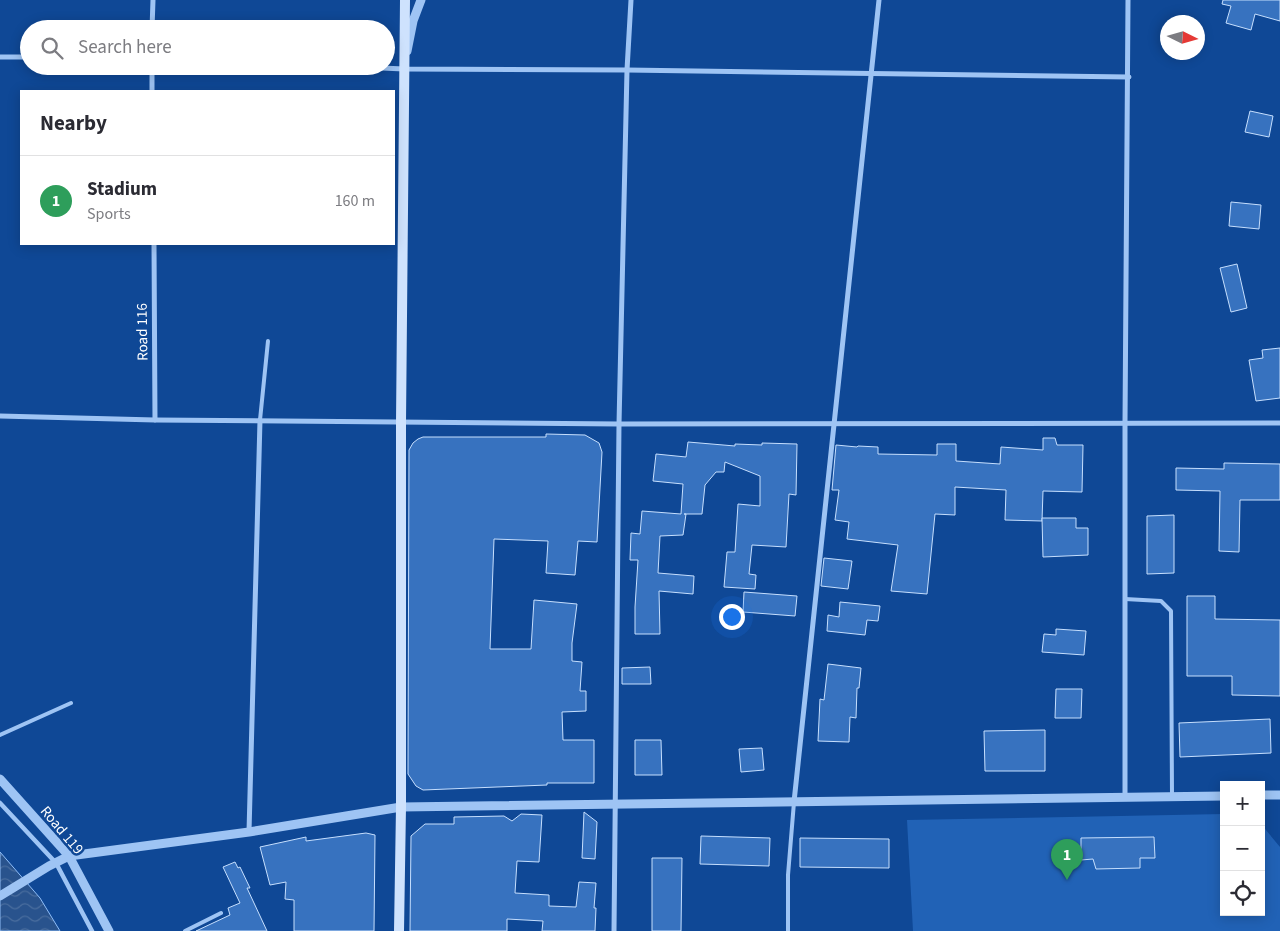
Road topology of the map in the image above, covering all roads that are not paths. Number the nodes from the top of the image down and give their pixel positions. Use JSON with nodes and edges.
{"nodes":[{"id":1,"x":152,"y":0,"type":"edge"},
{"id":2,"x":405,"y":0,"type":"edge"},
{"id":3,"x":421,"y":0,"type":"edge"},
{"id":4,"x":631,"y":0,"type":"edge"},
{"id":5,"x":879,"y":0,"type":"edge"},
{"id":6,"x":1128,"y":0,"type":"edge"},
{"id":7,"x":152,"y":20,"type":"edge"},
{"id":8,"x":0,"y":57,"type":"edge"},
{"id":9,"x":20,"y":57,"type":"edge"},
{"id":10,"x":395,"y":69,"type":"edge"},
{"id":11,"x":404,"y":69,"type":"junction"},
{"id":12,"x":628,"y":70,"type":"junction"},
{"id":13,"x":871,"y":73,"type":"junction"},
{"id":14,"x":152,"y":75,"type":"edge"},
{"id":15,"x":1129,"y":77,"type":"junction"},
{"id":16,"x":152,"y":90,"type":"edge"},
{"id":17,"x":154,"y":245,"type":"edge"},
{"id":18,"x":268,"y":341,"type":"dead end"},
{"id":19,"x":0,"y":416,"type":"edge"},
{"id":20,"x":155,"y":420,"type":"junction"},
{"id":21,"x":260,"y":420,"type":"junction"},
{"id":22,"x":401,"y":422,"type":"junction"},
{"id":23,"x":1125,"y":423,"type":"junction"},
{"id":24,"x":619,"y":424,"type":"junction"},
{"id":25,"x":1280,"y":424,"type":"edge"},
{"id":26,"x":834,"y":425,"type":"junction"},
{"id":27,"x":1125,"y":599,"type":"junction"},
{"id":28,"x":70,"y":703,"type":"dead end"},
{"id":29,"x":0,"y":735,"type":"edge"},
{"id":30,"x":0,"y":779,"type":"edge"},
{"id":31,"x":1265,"y":795,"type":"edge"},
{"id":32,"x":1280,"y":795,"type":"edge"},
{"id":33,"x":1172,"y":796,"type":"junction"},
{"id":34,"x":1220,"y":796,"type":"edge"},
{"id":35,"x":1125,"y":797,"type":"junction"},
{"id":36,"x":794,"y":802,"type":"junction"},
{"id":37,"x":0,"y":803,"type":"edge"},
{"id":38,"x":615,"y":804,"type":"junction"},
{"id":39,"x":401,"y":807,"type":"junction"},
{"id":40,"x":249,"y":832,"type":"junction"},
{"id":41,"x":70,"y":856,"type":"junction"},
{"id":42,"x":52,"y":865,"type":"junction"},
{"id":43,"x":0,"y":896,"type":"edge"},
{"id":44,"x":221,"y":913,"type":"dead end"},
{"id":45,"x":92,"y":931,"type":"edge"},
{"id":46,"x":109,"y":931,"type":"edge"},
{"id":47,"x":185,"y":931,"type":"edge"},
{"id":48,"x":399,"y":931,"type":"edge"},
{"id":49,"x":614,"y":931,"type":"edge"},
{"id":50,"x":788,"y":931,"type":"edge"}],
"edges":[{"from":1,"to":7,"type":"street"},
{"from":2,"to":11,"type":"main road"},
{"from":3,"to":11,"type":"street"},
{"from":4,"to":12,"type":"street"},
{"from":5,"to":13,"type":"street"},
{"from":6,"to":15,"type":"street"},
{"from":8,"to":9,"type":"street"},
{"from":10,"to":11,"type":"street"},
{"from":11,"to":12,"type":"street"},
{"from":11,"to":22,"type":"main road"},
{"from":12,"to":13,"type":"street"},
{"from":12,"to":24,"type":"street"},
{"from":13,"to":15,"type":"street"},
{"from":13,"to":26,"type":"street"},
{"from":14,"to":16,"type":"street"},
{"from":15,"to":23,"type":"street"},
{"from":17,"to":20,"type":"street","name":"Road 116"},
{"from":18,"to":21,"type":"lane"},
{"from":19,"to":20,"type":"street"},
{"from":20,"to":21,"type":"street"},
{"from":21,"to":22,"type":"street"},
{"from":21,"to":40,"type":"street"},
{"from":22,"to":24,"type":"street"},
{"from":22,"to":39,"type":"main road"},
{"from":23,"to":25,"type":"street"},
{"from":23,"to":26,"type":"street"},
{"from":23,"to":27,"type":"street"},
{"from":24,"to":26,"type":"street"},
{"from":24,"to":38,"type":"street"},
{"from":26,"to":36,"type":"street"},
{"from":27,"to":33,"type":"lane"},
{"from":27,"to":35,"type":"street"},
{"from":28,"to":29,"type":"lane"},
{"from":30,"to":41,"type":"street","name":"Road 119"},
{"from":31,"to":32,"type":"street"},
{"from":33,"to":34,"type":"street"},
{"from":33,"to":35,"type":"street"},
{"from":35,"to":36,"type":"street"},
{"from":36,"to":38,"type":"street"},
{"from":36,"to":50,"type":"lane"},
{"from":37,"to":42,"type":"street"},
{"from":38,"to":39,"type":"street"},
{"from":38,"to":49,"type":"street"},
{"from":39,"to":40,"type":"street"},
{"from":39,"to":48,"type":"main road"},
{"from":40,"to":41,"type":"street"},
{"from":41,"to":42,"type":"street"},
{"from":41,"to":46,"type":"street","name":"Road 119"},
{"from":42,"to":43,"type":"street"},
{"from":42,"to":45,"type":"street"},
{"from":44,"to":47,"type":"lane"}]}
